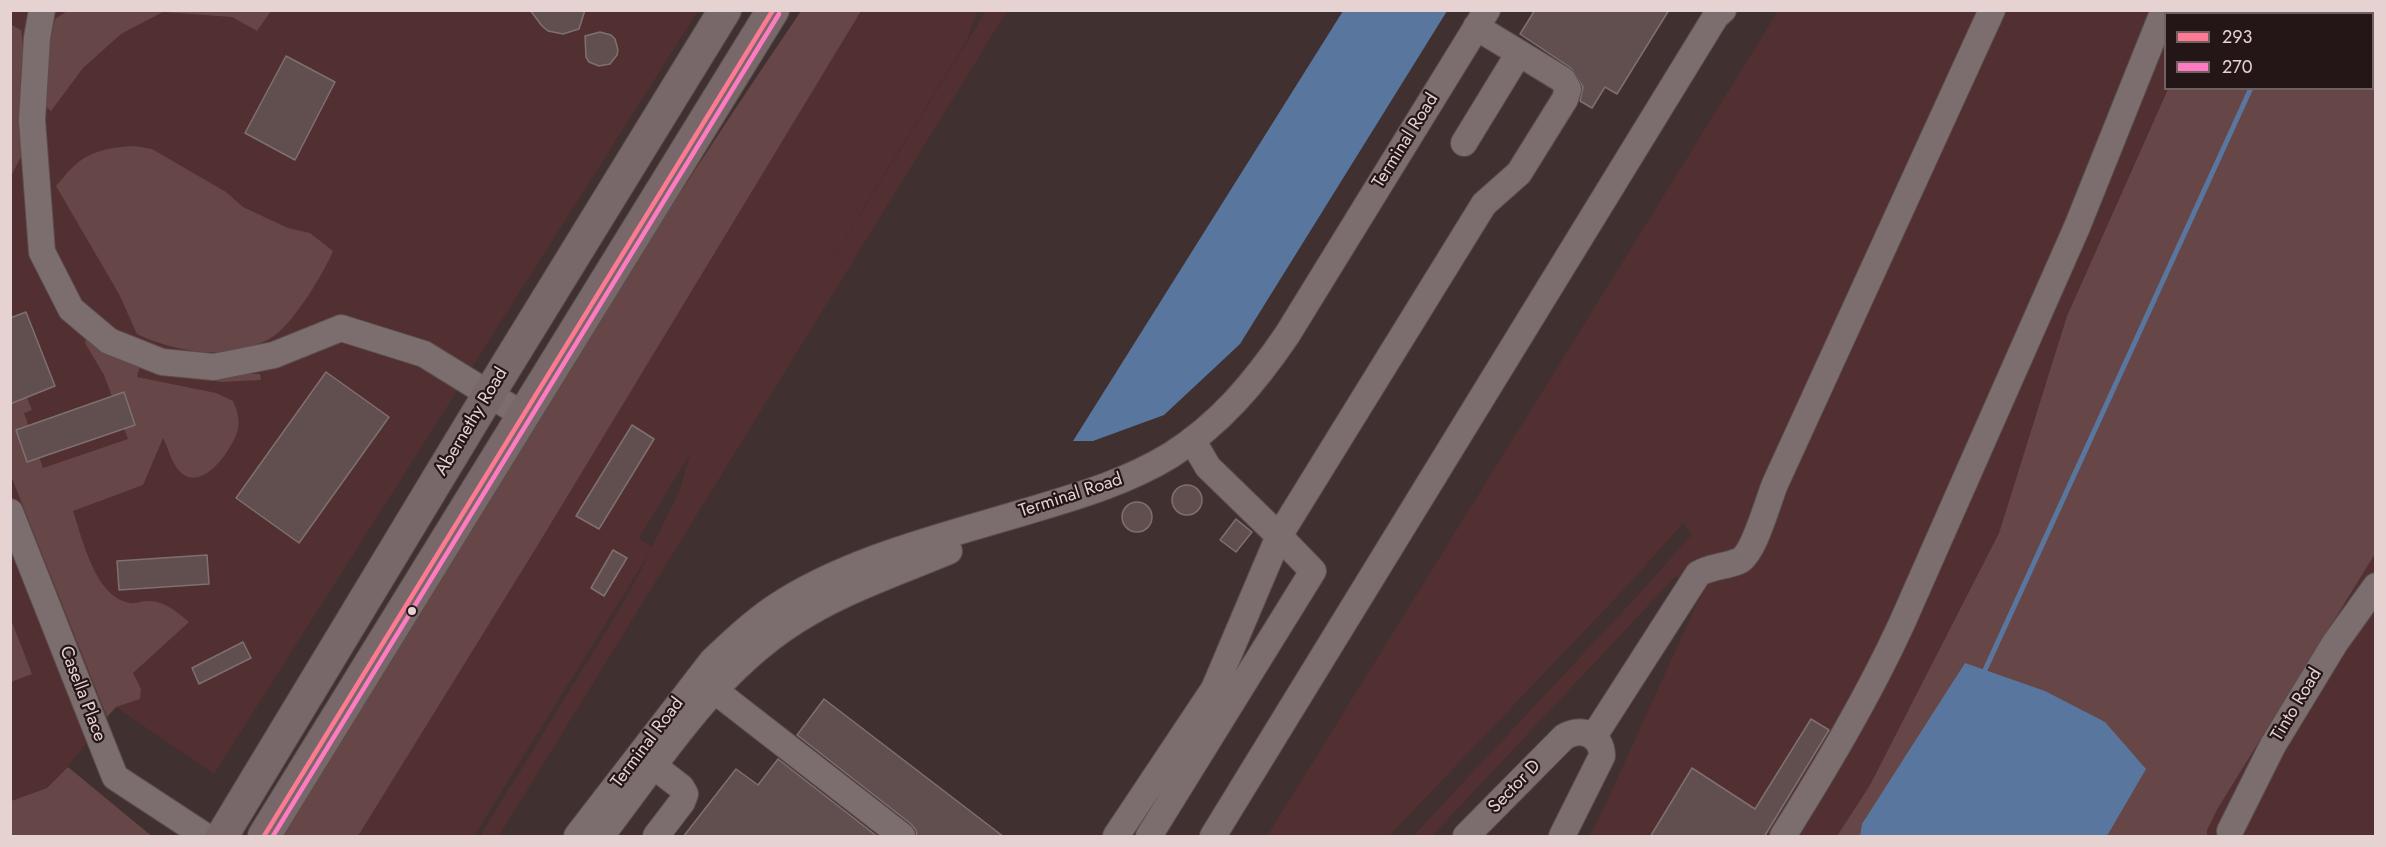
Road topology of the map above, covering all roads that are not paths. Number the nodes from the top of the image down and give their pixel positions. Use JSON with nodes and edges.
{"nodes":[{"id":1,"x":42,"y":10,"type":"edge"},
{"id":2,"x":725,"y":10,"type":"edge"},
{"id":3,"x":773,"y":10,"type":"edge"},
{"id":4,"x":1723,"y":10,"type":"edge"},
{"id":5,"x":1992,"y":10,"type":"edge"},
{"id":6,"x":2164,"y":10,"type":"edge"},
{"id":7,"x":1481,"y":19,"type":"edge"},
{"id":8,"x":1519,"y":54,"type":"junction"},
{"id":9,"x":1464,"y":143,"type":"dead end"},
{"id":10,"x":489,"y":394,"type":"junction"},
{"id":11,"x":523,"y":415,"type":"junction"},
{"id":12,"x":1192,"y":440,"type":"junction"},
{"id":13,"x":1096,"y":491,"type":"junction"},
{"id":14,"x":10,"y":512,"type":"edge"},
{"id":15,"x":1279,"y":536,"type":"junction"},
{"id":16,"x":2376,"y":586,"type":"edge"},
{"id":17,"x":714,"y":690,"type":"junction"},
{"id":18,"x":1594,"y":736,"type":"junction"},
{"id":19,"x":654,"y":766,"type":"junction"},
{"id":20,"x":2230,"y":831,"type":"dead end"},
{"id":21,"x":205,"y":837,"type":"edge"},
{"id":22,"x":222,"y":837,"type":"edge"},
{"id":23,"x":264,"y":837,"type":"edge"},
{"id":24,"x":577,"y":837,"type":"edge"},
{"id":25,"x":601,"y":837,"type":"edge"},
{"id":26,"x":656,"y":837,"type":"edge"},
{"id":27,"x":902,"y":837,"type":"edge"},
{"id":28,"x":1116,"y":837,"type":"edge"},
{"id":29,"x":1149,"y":837,"type":"edge"},
{"id":30,"x":1212,"y":837,"type":"edge"},
{"id":31,"x":1466,"y":837,"type":"edge"},
{"id":32,"x":1562,"y":837,"type":"edge"},
{"id":33,"x":1783,"y":837,"type":"edge"}],
"edges":[{"from":1,"to":10,"type":"street"},
{"from":2,"to":10,"type":"main road","name":"Abernethy Road"},
{"from":3,"to":11,"type":"main road"},
{"from":4,"to":30,"type":"street"},
{"from":5,"to":18,"type":"street"},
{"from":6,"to":33,"type":"street"},
{"from":7,"to":8,"type":"street"},
{"from":7,"to":12,"type":"street","name":"Terminal Road"},
{"from":8,"to":9,"type":"street"},
{"from":8,"to":15,"type":"street"},
{"from":10,"to":11,"type":"street"},
{"from":10,"to":22,"type":"main road","name":"Abernethy Road"},
{"from":11,"to":23,"type":"main road"},
{"from":12,"to":13,"type":"street","name":"Terminal Road"},
{"from":12,"to":15,"type":"street"},
{"from":13,"to":17,"type":"street"},
{"from":13,"to":24,"type":"street","name":"Terminal Road"},
{"from":14,"to":21,"type":"street","name":"Casella Place"},
{"from":15,"to":28,"type":"street"},
{"from":15,"to":29,"type":"street"},
{"from":16,"to":20,"type":"street","name":"Tinto Road"},
{"from":17,"to":19,"type":"street"},
{"from":17,"to":27,"type":"street"},
{"from":18,"to":31,"type":"street","name":"Sector D"},
{"from":18,"to":32,"type":"street"},
{"from":19,"to":25,"type":"street"},
{"from":19,"to":26,"type":"street"}]}
